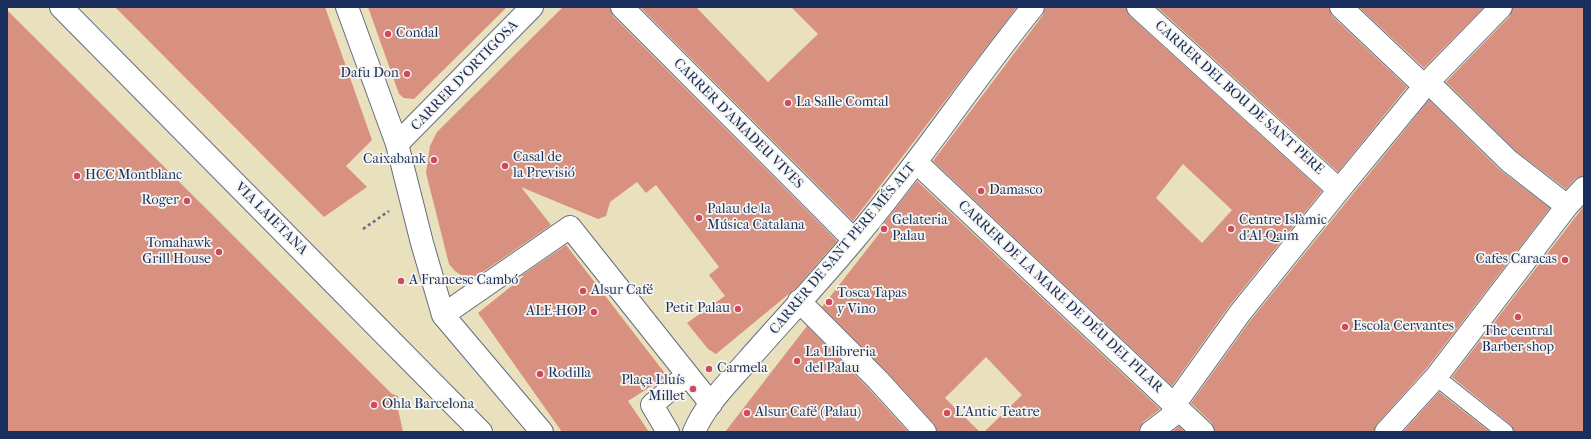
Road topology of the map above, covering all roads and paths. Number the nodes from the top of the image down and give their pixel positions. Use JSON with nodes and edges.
{"nodes":[{"id":1,"x":61,"y":7,"type":"edge"},
{"id":2,"x":347,"y":7,"type":"edge"},
{"id":3,"x":532,"y":7,"type":"edge"},
{"id":4,"x":622,"y":7,"type":"edge"},
{"id":5,"x":1033,"y":7,"type":"edge"},
{"id":6,"x":1138,"y":7,"type":"edge"},
{"id":7,"x":1341,"y":7,"type":"edge"},
{"id":8,"x":1501,"y":7,"type":"edge"},
{"id":9,"x":1428,"y":82,"type":"junction"},
{"id":10,"x":397,"y":144,"type":"junction"},
{"id":11,"x":917,"y":163,"type":"junction"},
{"id":12,"x":1339,"y":190,"type":"junction"},
{"id":13,"x":1578,"y":197,"type":"edge"},
{"id":14,"x":387,"y":212,"type":"dead end"},
{"id":15,"x":363,"y":229,"type":"dead end"},
{"id":16,"x":854,"y":240,"type":"junction"},
{"id":17,"x":799,"y":301,"type":"junction"},
{"id":18,"x":443,"y":315,"type":"junction"},
{"id":19,"x":688,"y":375,"type":"junction"},
{"id":20,"x":1436,"y":376,"type":"junction"},
{"id":21,"x":711,"y":404,"type":"junction"},
{"id":22,"x":1174,"y":405,"type":"junction"},
{"id":23,"x":481,"y":432,"type":"edge"},
{"id":24,"x":542,"y":432,"type":"edge"},
{"id":25,"x":668,"y":432,"type":"edge"},
{"id":26,"x":694,"y":432,"type":"edge"},
{"id":27,"x":925,"y":432,"type":"edge"},
{"id":28,"x":1151,"y":432,"type":"edge"},
{"id":29,"x":1203,"y":432,"type":"edge"},
{"id":30,"x":1386,"y":432,"type":"edge"},
{"id":31,"x":1505,"y":432,"type":"edge"}],
"edges":[{"from":1,"to":23,"type":"street","name":"VIA LAIETANA"},
{"from":2,"to":10,"type":"street"},
{"from":3,"to":10,"type":"street","name":"CARRER D'ORTIGOSA"},
{"from":4,"to":16,"type":"street","name":"CARRER D'AMADEU VIVES"},
{"from":5,"to":11,"type":"street","name":"CARRER DE SANT PERE MÉS ALT"},
{"from":6,"to":12,"type":"street","name":"CARRER DEL BOU DE SANT PERE"},
{"from":7,"to":9,"type":"street"},
{"from":8,"to":9,"type":"street"},
{"from":9,"to":12,"type":"street"},
{"from":9,"to":13,"type":"street"},
{"from":10,"to":18,"type":"street"},
{"from":11,"to":16,"type":"street","name":"CARRER DE SANT PERE MÉS ALT"},
{"from":11,"to":22,"type":"street","name":"CARRER DE LA MARE DE DÉU DEL PILAR"},
{"from":12,"to":22,"type":"street"},
{"from":13,"to":20,"type":"street"},
{"from":14,"to":15,"type":"path"},
{"from":16,"to":17,"type":"street","name":"CARRER DE SANT PERE MÉS ALT"},
{"from":17,"to":21,"type":"street","name":"CARRER DE SANT PERE MÉS ALT"},
{"from":17,"to":27,"type":"street"},
{"from":18,"to":19,"type":"street"},
{"from":18,"to":24,"type":"street"},
{"from":19,"to":21,"type":"street"},
{"from":19,"to":25,"type":"street"},
{"from":20,"to":30,"type":"street"},
{"from":20,"to":31,"type":"lane"},
{"from":21,"to":26,"type":"street","name":"CARRER DE SANT PERE MÉS ALT"},
{"from":22,"to":28,"type":"street"},
{"from":22,"to":29,"type":"street","name":"CARRER DE LA MARE DE DÉU DEL PILAR"}]}
